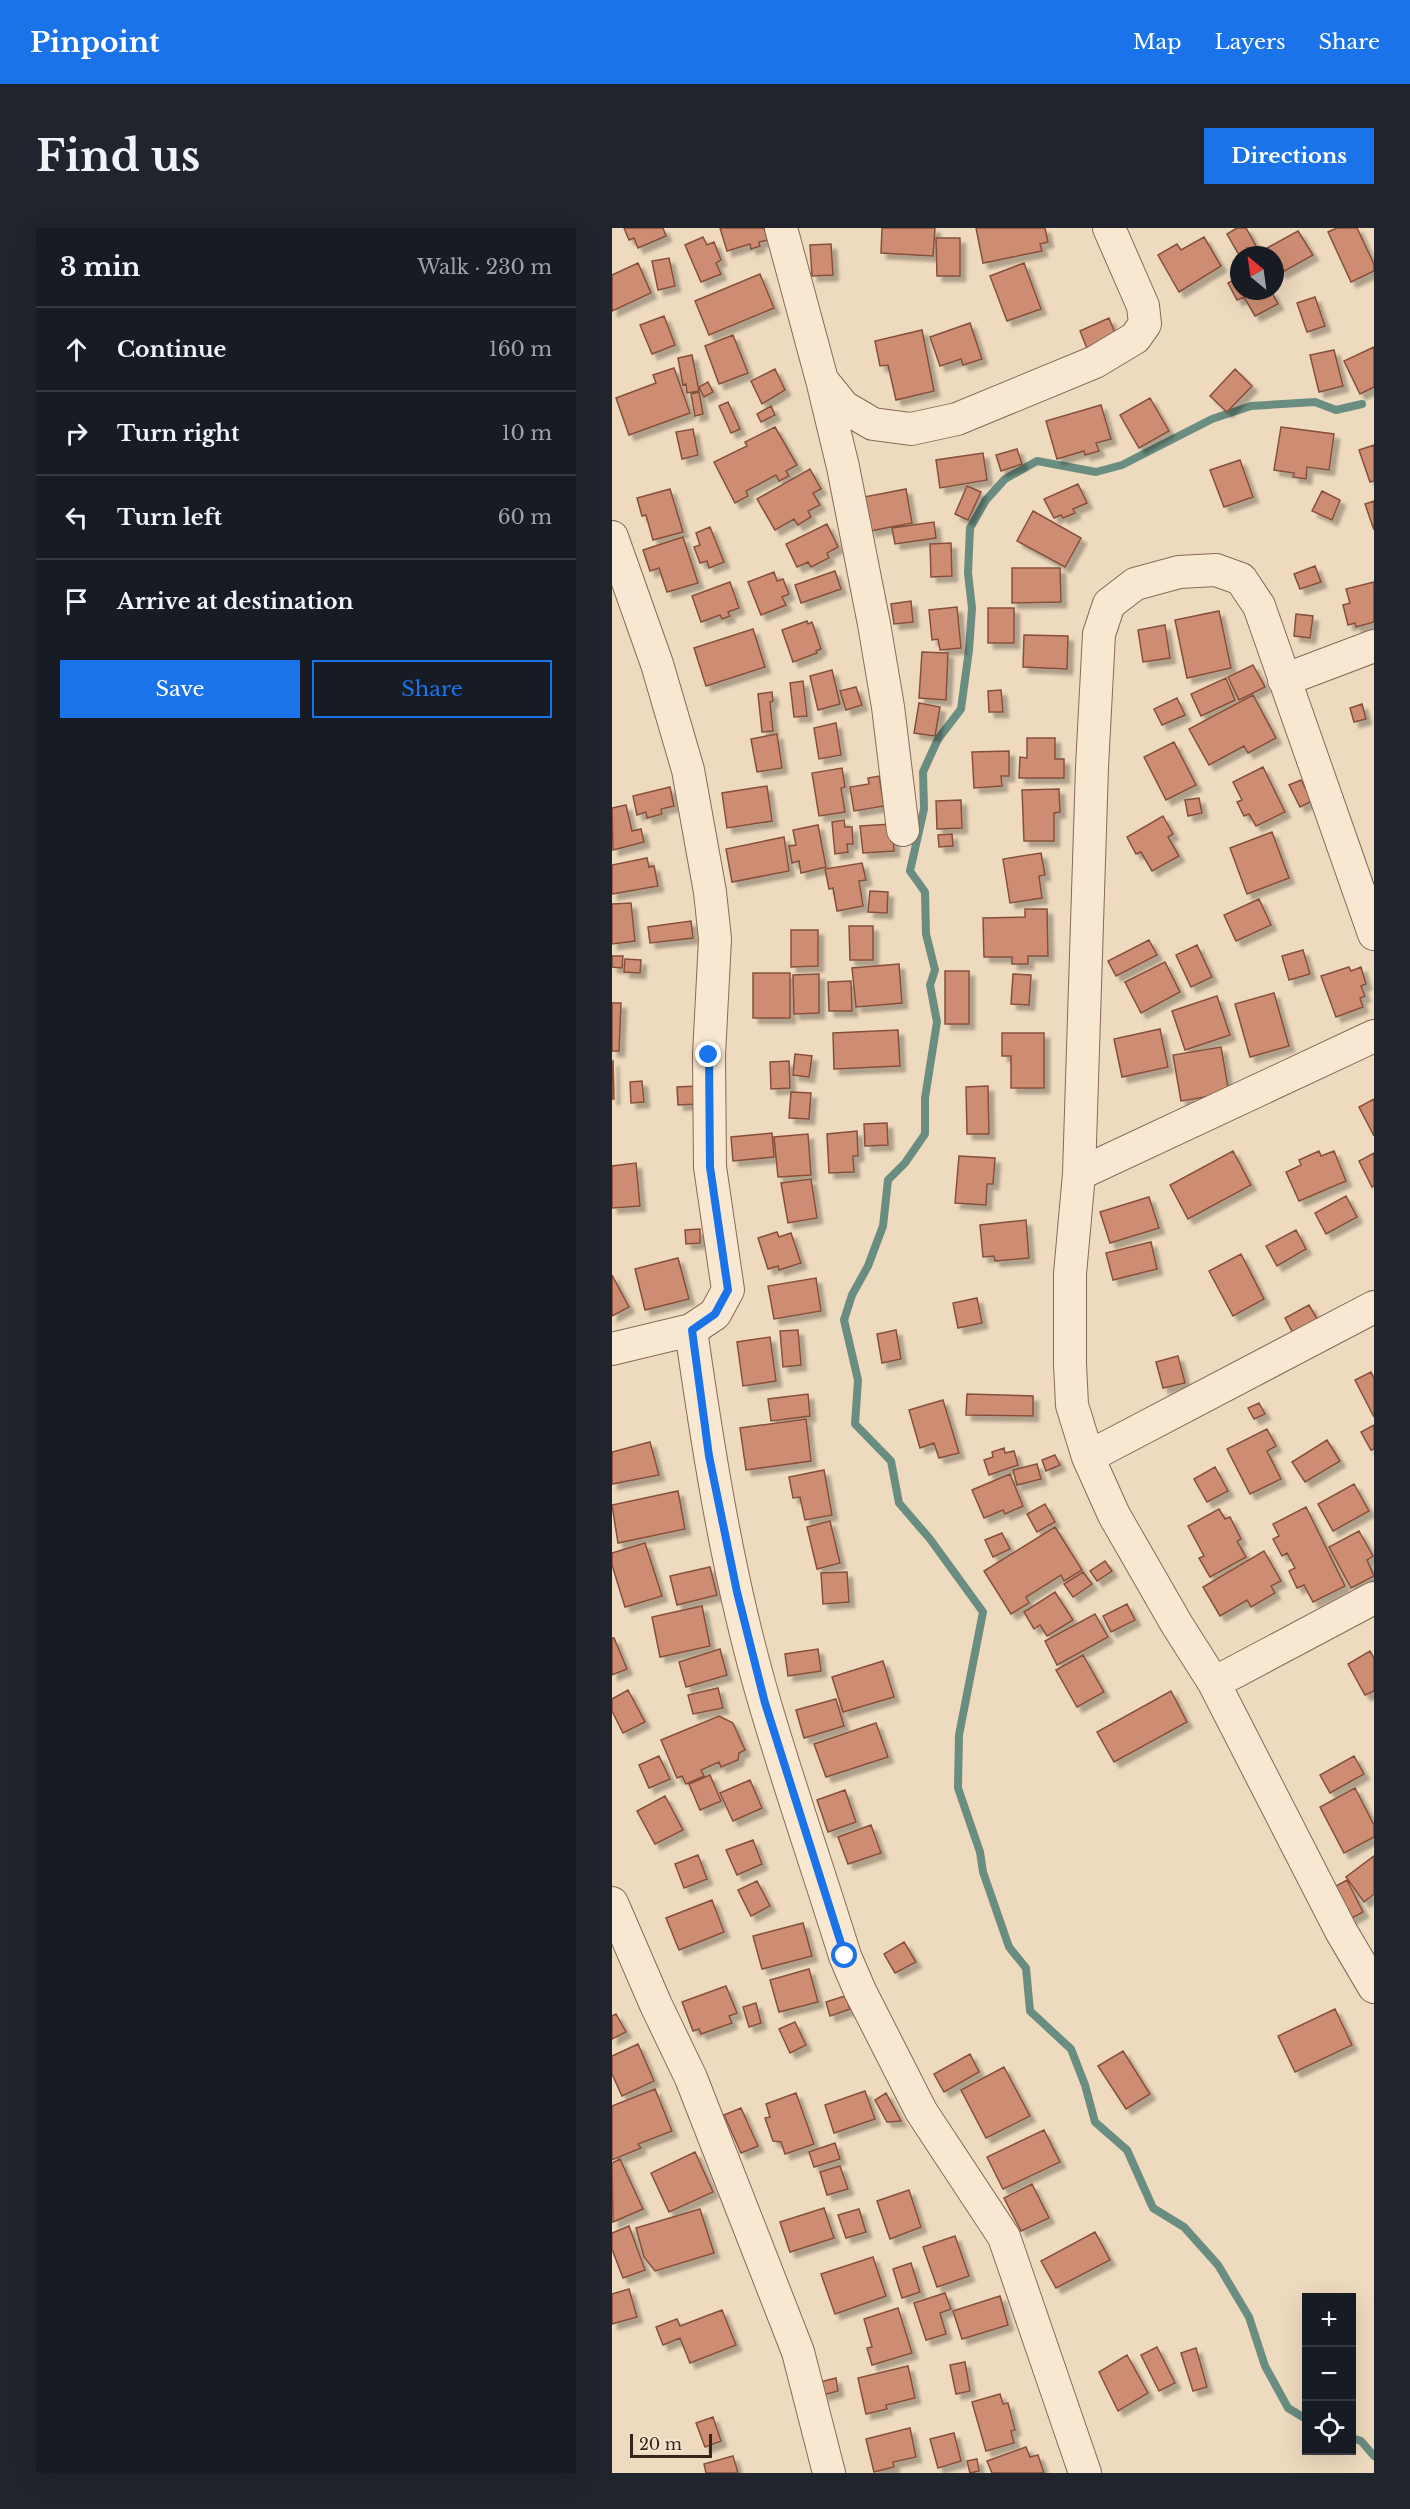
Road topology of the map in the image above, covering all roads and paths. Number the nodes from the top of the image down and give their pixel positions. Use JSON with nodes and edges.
{"nodes":[{"id":1,"x":781,"y":228,"type":"edge"},
{"id":2,"x":1109,"y":228,"type":"edge"},
{"id":3,"x":822,"y":380,"type":"junction"},
{"id":4,"x":612,"y":537,"type":"edge"},
{"id":5,"x":1374,"y":646,"type":"edge"},
{"id":6,"x":1284,"y":680,"type":"junction"},
{"id":7,"x":903,"y":830,"type":"dead end"},
{"id":8,"x":1374,"y":934,"type":"edge"},
{"id":9,"x":1374,"y":1036,"type":"edge"},
{"id":10,"x":1079,"y":1174,"type":"junction"},
{"id":11,"x":1374,"y":1307,"type":"edge"},
{"id":12,"x":692,"y":1330,"type":"junction"},
{"id":13,"x":612,"y":1348,"type":"edge"},
{"id":14,"x":1088,"y":1457,"type":"junction"},
{"id":15,"x":1374,"y":1598,"type":"edge"},
{"id":16,"x":1214,"y":1683,"type":"junction"},
{"id":17,"x":612,"y":1903,"type":"edge"},
{"id":18,"x":1374,"y":1987,"type":"edge"},
{"id":19,"x":829,"y":2473,"type":"edge"},
{"id":20,"x":1085,"y":2473,"type":"edge"}],
"edges":[{"from":1,"to":3,"type":"street"},
{"from":2,"to":3,"type":"street"},
{"from":3,"to":7,"type":"street"},
{"from":4,"to":12,"type":"street"},
{"from":5,"to":6,"type":"street"},
{"from":6,"to":8,"type":"street"},
{"from":6,"to":10,"type":"street"},
{"from":9,"to":10,"type":"street"},
{"from":10,"to":14,"type":"street"},
{"from":11,"to":14,"type":"street"},
{"from":12,"to":13,"type":"street"},
{"from":12,"to":20,"type":"street"},
{"from":14,"to":16,"type":"street"},
{"from":15,"to":16,"type":"street"},
{"from":16,"to":18,"type":"street"},
{"from":17,"to":19,"type":"street"}]}
